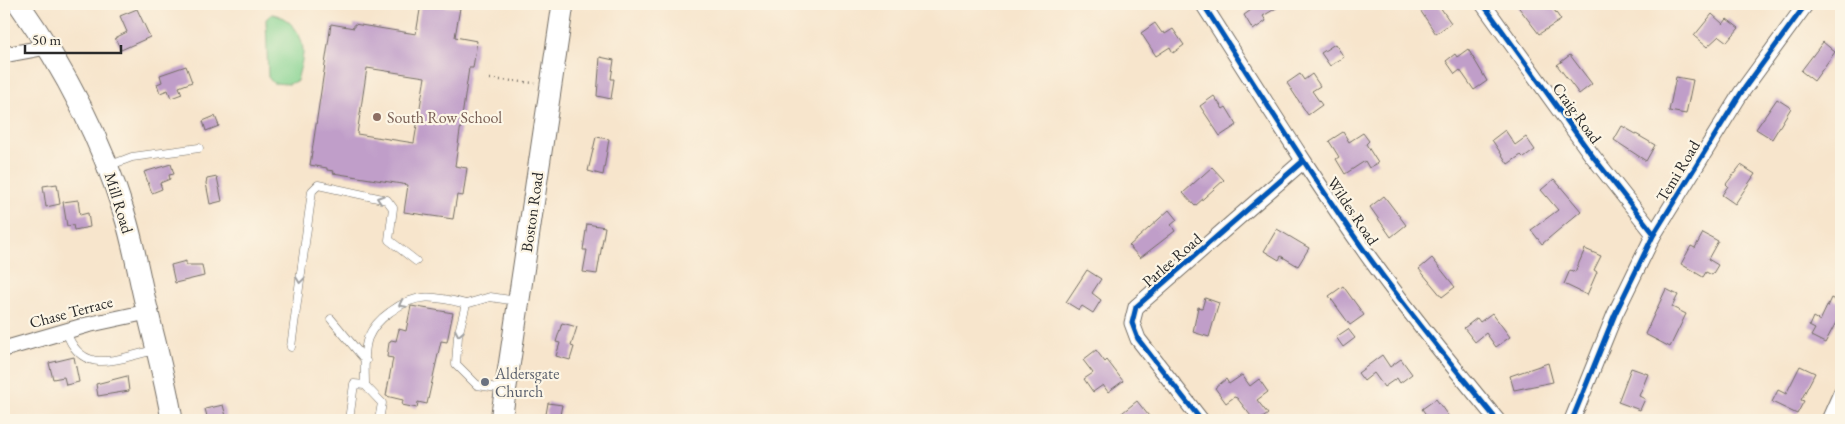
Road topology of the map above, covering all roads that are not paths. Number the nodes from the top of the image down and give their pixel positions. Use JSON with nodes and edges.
{"nodes":[{"id":1,"x":20,"y":4,"type":"edge"},
{"id":2,"x":563,"y":4,"type":"edge"},
{"id":3,"x":1203,"y":4,"type":"edge"},
{"id":4,"x":1483,"y":4,"type":"edge"},
{"id":5,"x":1806,"y":4,"type":"edge"},
{"id":6,"x":47,"y":47,"type":"junction"},
{"id":7,"x":4,"y":55,"type":"edge"},
{"id":8,"x":199,"y":148,"type":"dead end"},
{"id":9,"x":1303,"y":161,"type":"junction"},
{"id":10,"x":108,"y":166,"type":"junction"},
{"id":11,"x":1654,"y":234,"type":"junction"},
{"id":12,"x":416,"y":261,"type":"dead end"},
{"id":13,"x":519,"y":301,"type":"junction"},
{"id":14,"x":466,"y":304,"type":"junction"},
{"id":15,"x":147,"y":312,"type":"junction"},
{"id":16,"x":331,"y":319,"type":"dead end"},
{"id":17,"x":66,"y":331,"type":"junction"},
{"id":18,"x":291,"y":347,"type":"dead end"},
{"id":19,"x":4,"y":349,"type":"edge"},
{"id":20,"x":157,"y":350,"type":"junction"},
{"id":21,"x":366,"y":361,"type":"junction"},
{"id":22,"x":365,"y":385,"type":"junction"},
{"id":23,"x":505,"y":390,"type":"junction"},
{"id":24,"x":1841,"y":393,"type":"edge"},
{"id":25,"x":172,"y":420,"type":"edge"},
{"id":26,"x":349,"y":420,"type":"edge"},
{"id":27,"x":379,"y":420,"type":"edge"},
{"id":28,"x":501,"y":420,"type":"edge"},
{"id":29,"x":1201,"y":420,"type":"edge"},
{"id":30,"x":1497,"y":420,"type":"edge"},
{"id":31,"x":1572,"y":420,"type":"edge"},
{"id":32,"x":1828,"y":420,"type":"edge"}],
"edges":[{"from":1,"to":6,"type":"main road","name":"Mill Road"},
{"from":2,"to":13,"type":"main road","name":"Boston Road"},
{"from":3,"to":9,"type":"street","name":"Wildes Road"},
{"from":4,"to":11,"type":"street","name":"Craig Road"},
{"from":5,"to":11,"type":"street","name":"Temi Road"},
{"from":6,"to":7,"type":"street"},
{"from":6,"to":10,"type":"main road","name":"Mill Road"},
{"from":8,"to":10,"type":"lane"},
{"from":9,"to":29,"type":"street","name":"Parlee Road"},
{"from":9,"to":30,"type":"street","name":"Wildes Road"},
{"from":10,"to":15,"type":"main road","name":"Mill Road"},
{"from":11,"to":31,"type":"street","name":"Temi Road"},
{"from":12,"to":18,"type":"lane","one_way":true},
{"from":13,"to":14,"type":"lane"},
{"from":13,"to":23,"type":"main road","name":"Boston Road"},
{"from":14,"to":21,"type":"lane","one_way":true},
{"from":14,"to":23,"type":"lane","one_way":true},
{"from":15,"to":17,"type":"street","name":"Chase Terrace"},
{"from":15,"to":20,"type":"main road","name":"Mill Road"},
{"from":16,"to":21,"type":"lane"},
{"from":17,"to":19,"type":"street","name":"Chase Terrace"},
{"from":17,"to":20,"type":"lane"},
{"from":20,"to":25,"type":"main road","name":"Mill Road"},
{"from":21,"to":22,"type":"lane"},
{"from":22,"to":26,"type":"lane"},
{"from":22,"to":27,"type":"lane"},
{"from":23,"to":28,"type":"main road","name":"Boston Road"},
{"from":24,"to":32,"type":"street"}]}
